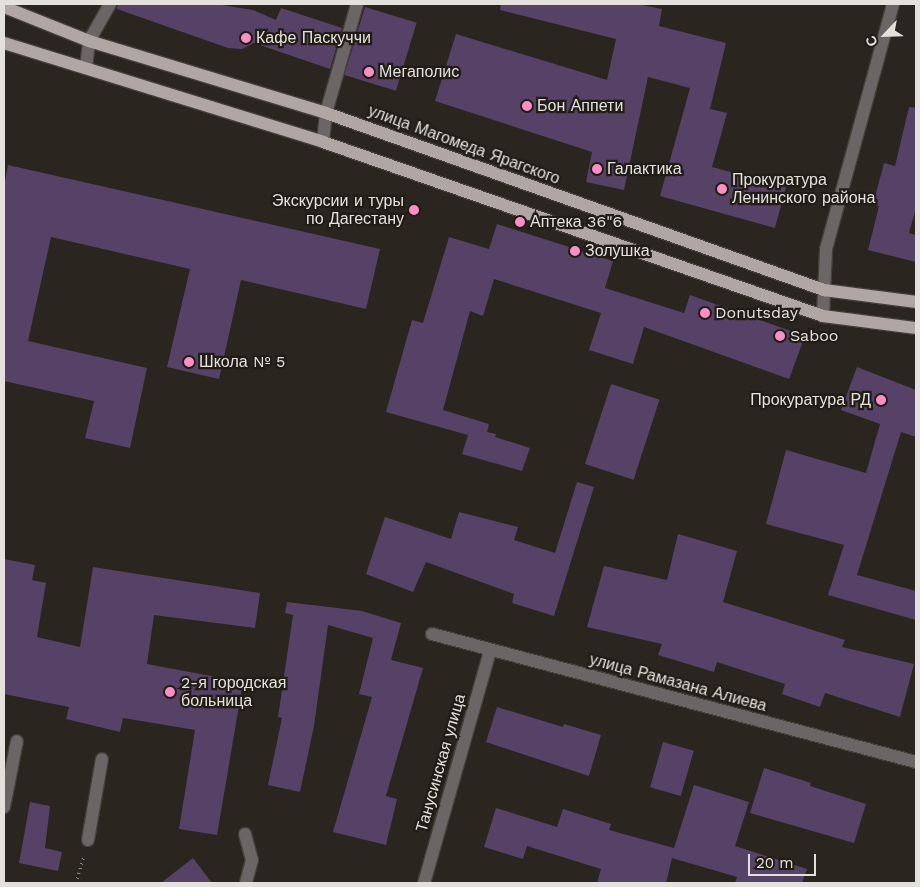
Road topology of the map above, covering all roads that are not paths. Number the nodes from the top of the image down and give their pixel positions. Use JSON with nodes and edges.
{"nodes":[{"id":1,"x":110,"y":4,"type":"edge"},
{"id":2,"x":357,"y":4,"type":"edge"},
{"id":3,"x":892,"y":4,"type":"edge"},
{"id":4,"x":4,"y":7,"type":"edge"},
{"id":5,"x":89,"y":41,"type":"junction"},
{"id":6,"x":4,"y":43,"type":"edge"},
{"id":7,"x":86,"y":67,"type":"junction"},
{"id":8,"x":326,"y":113,"type":"junction"},
{"id":9,"x":323,"y":142,"type":"junction"},
{"id":10,"x":824,"y":290,"type":"junction"},
{"id":11,"x":916,"y":302,"type":"edge"},
{"id":12,"x":823,"y":316,"type":"junction"},
{"id":13,"x":916,"y":328,"type":"edge"},
{"id":14,"x":432,"y":634,"type":"dead end"},
{"id":15,"x":490,"y":651,"type":"junction"},
{"id":16,"x":17,"y":742,"type":"dead end"},
{"id":17,"x":102,"y":759,"type":"dead end"},
{"id":18,"x":916,"y":762,"type":"edge"},
{"id":19,"x":4,"y":807,"type":"edge"},
{"id":20,"x":245,"y":834,"type":"dead end"},
{"id":21,"x":88,"y":840,"type":"road end"},
{"id":22,"x":246,"y":883,"type":"edge"},
{"id":23,"x":426,"y":883,"type":"edge"}],
"edges":[{"from":1,"to":5,"type":"street"},
{"from":2,"to":8,"type":"street"},
{"from":3,"to":10,"type":"street"},
{"from":4,"to":5,"type":"main road","name":"улица Магомеда Ярагского"},
{"from":5,"to":7,"type":"street"},
{"from":5,"to":8,"type":"main road","name":"улица Магомеда Ярагского"},
{"from":6,"to":7,"type":"main road"},
{"from":7,"to":9,"type":"main road"},
{"from":8,"to":9,"type":"street"},
{"from":8,"to":10,"type":"main road","name":"улица Магомеда Ярагского"},
{"from":9,"to":12,"type":"main road"},
{"from":10,"to":11,"type":"main road","name":"улица Магомеда Ярагского"},
{"from":10,"to":12,"type":"street"},
{"from":12,"to":13,"type":"main road"},
{"from":14,"to":15,"type":"street","name":"улица Рамазана Алиева"},
{"from":15,"to":18,"type":"street","name":"улица Рамазана Алиева"},
{"from":15,"to":23,"type":"street","name":"Танусинская улица"},
{"from":16,"to":19,"type":"street"},
{"from":17,"to":21,"type":"street"},
{"from":20,"to":22,"type":"street"}]}
